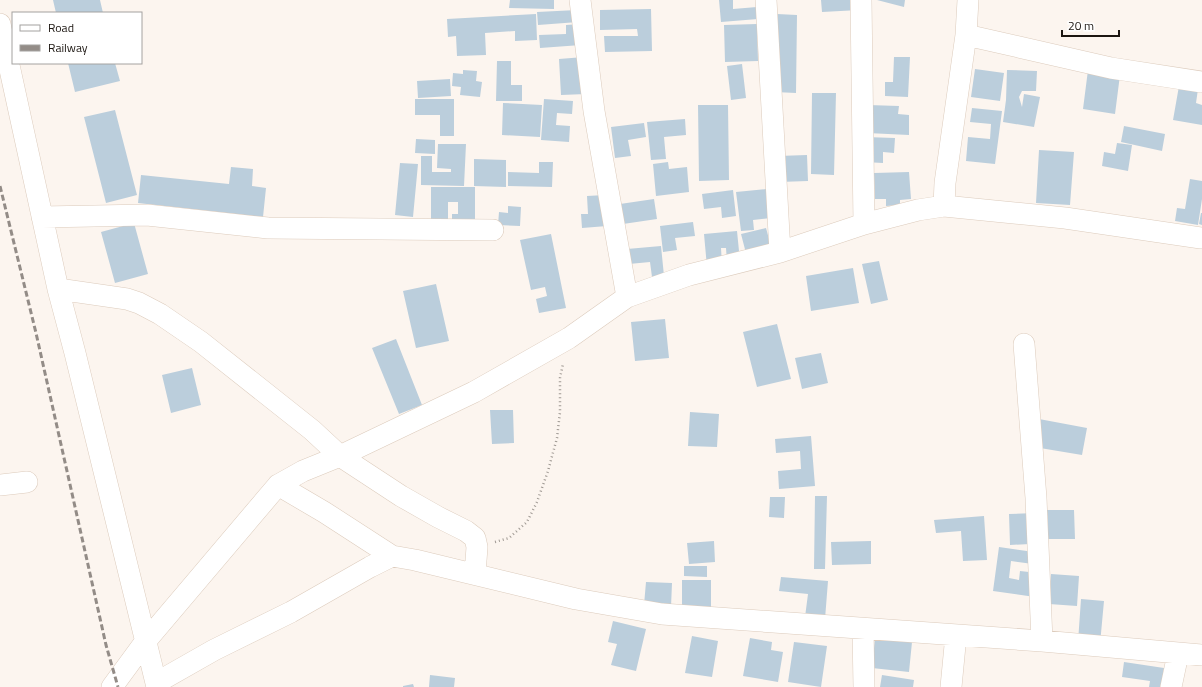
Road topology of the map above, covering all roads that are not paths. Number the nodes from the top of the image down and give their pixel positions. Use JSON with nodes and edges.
{"nodes":[{"id":1,"x":580,"y":0,"type":"edge"},
{"id":2,"x":766,"y":0,"type":"edge"},
{"id":3,"x":861,"y":0,"type":"edge"},
{"id":4,"x":968,"y":0,"type":"edge"},
{"id":5,"x":0,"y":24,"type":"edge"},
{"id":6,"x":966,"y":35,"type":"junction"},
{"id":7,"x":1202,"y":82,"type":"edge"},
{"id":8,"x":944,"y":206,"type":"junction"},
{"id":9,"x":42,"y":217,"type":"junction"},
{"id":10,"x":864,"y":224,"type":"junction"},
{"id":11,"x":494,"y":230,"type":"dead end"},
{"id":12,"x":1201,"y":238,"type":"dead end"},
{"id":13,"x":780,"y":252,"type":"junction"},
{"id":14,"x":58,"y":289,"type":"junction"},
{"id":15,"x":627,"y":296,"type":"junction"},
{"id":16,"x":1024,"y":344,"type":"dead end"},
{"id":17,"x":340,"y":456,"type":"junction"},
{"id":18,"x":27,"y":482,"type":"dead end"},
{"id":19,"x":0,"y":485,"type":"edge"},
{"id":20,"x":278,"y":485,"type":"junction"},
{"id":21,"x":392,"y":556,"type":"junction"},
{"id":22,"x":475,"y":574,"type":"junction"},
{"id":23,"x":863,"y":628,"type":"junction"},
{"id":24,"x":956,"y":635,"type":"junction"},
{"id":25,"x":1042,"y":641,"type":"junction"},
{"id":26,"x":145,"y":642,"type":"junction"},
{"id":27,"x":1178,"y":654,"type":"junction"},
{"id":28,"x":1202,"y":655,"type":"edge"},
{"id":29,"x":157,"y":685,"type":"edge"},
{"id":30,"x":112,"y":687,"type":"edge"},
{"id":31,"x":864,"y":687,"type":"edge"},
{"id":32,"x":951,"y":687,"type":"edge"},
{"id":33,"x":1171,"y":687,"type":"edge"}],
"edges":[{"from":1,"to":15,"type":"street"},
{"from":2,"to":13,"type":"street"},
{"from":3,"to":10,"type":"street"},
{"from":4,"to":6,"type":"street"},
{"from":5,"to":9,"type":"street"},
{"from":6,"to":7,"type":"street"},
{"from":6,"to":8,"type":"street"},
{"from":8,"to":10,"type":"street"},
{"from":8,"to":12,"type":"street"},
{"from":9,"to":11,"type":"street"},
{"from":9,"to":14,"type":"street"},
{"from":10,"to":13,"type":"street"},
{"from":13,"to":15,"type":"street"},
{"from":14,"to":17,"type":"street"},
{"from":14,"to":26,"type":"street"},
{"from":15,"to":17,"type":"street"},
{"from":16,"to":25,"type":"street"},
{"from":17,"to":20,"type":"street"},
{"from":17,"to":22,"type":"street"},
{"from":18,"to":19,"type":"street"},
{"from":20,"to":21,"type":"street"},
{"from":20,"to":26,"type":"street"},
{"from":21,"to":22,"type":"street"},
{"from":21,"to":29,"type":"street"},
{"from":22,"to":23,"type":"street"},
{"from":23,"to":24,"type":"street"},
{"from":23,"to":31,"type":"street"},
{"from":24,"to":25,"type":"street"},
{"from":24,"to":32,"type":"street"},
{"from":25,"to":27,"type":"street"},
{"from":26,"to":29,"type":"street"},
{"from":26,"to":30,"type":"street"},
{"from":27,"to":28,"type":"street"},
{"from":27,"to":33,"type":"street"}]}
